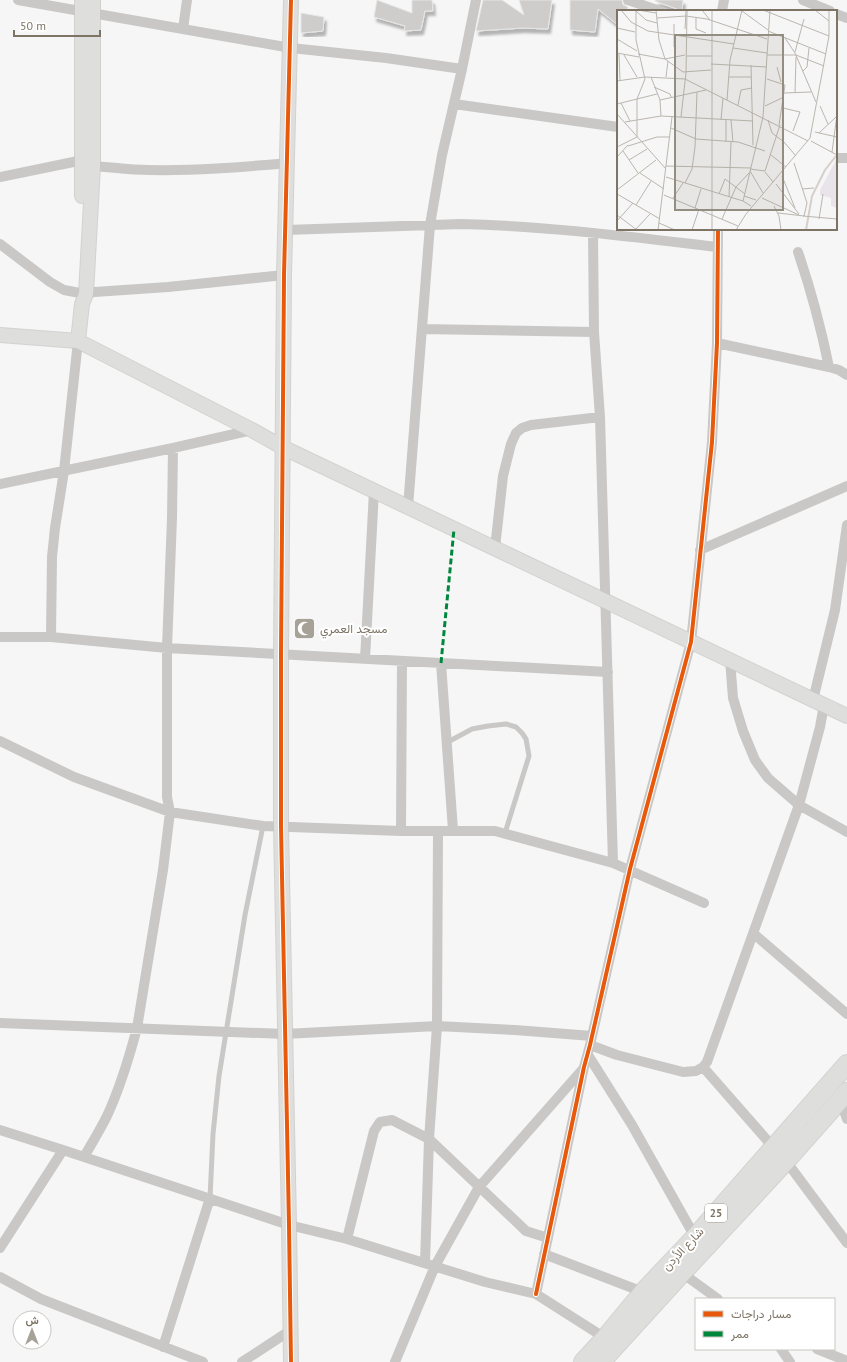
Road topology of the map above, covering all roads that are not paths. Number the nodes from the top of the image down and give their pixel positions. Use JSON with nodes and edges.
{"nodes":[{"id":1,"x":18,"y":0,"type":"edge"},
{"id":2,"x":187,"y":0,"type":"edge"},
{"id":3,"x":292,"y":0,"type":"edge"},
{"id":4,"x":476,"y":0,"type":"edge"},
{"id":5,"x":628,"y":0,"type":"edge"},
{"id":6,"x":724,"y":0,"type":"edge"},
{"id":7,"x":803,"y":0,"type":"edge"},
{"id":8,"x":87,"y":6,"type":"edge"},
{"id":9,"x":657,"y":10,"type":"edge"},
{"id":10,"x":722,"y":10,"type":"edge"},
{"id":11,"x":828,"y":10,"type":"edge"},
{"id":12,"x":837,"y":14,"type":"edge"},
{"id":13,"x":847,"y":18,"type":"edge"},
{"id":14,"x":183,"y":29,"type":"junction"},
{"id":15,"x":291,"y":48,"type":"junction"},
{"id":16,"x":462,"y":69,"type":"junction"},
{"id":17,"x":454,"y":104,"type":"junction"},
{"id":18,"x":617,"y":127,"type":"edge"},
{"id":19,"x":88,"y":163,"type":"junction"},
{"id":20,"x":288,"y":163,"type":"junction"},
{"id":21,"x":0,"y":178,"type":"edge"},
{"id":22,"x":430,"y":225,"type":"junction"},
{"id":23,"x":286,"y":230,"type":"junction"},
{"id":24,"x":718,"y":230,"type":"edge"},
{"id":25,"x":593,"y":233,"type":"junction"},
{"id":26,"x":0,"y":244,"type":"edge"},
{"id":27,"x":718,"y":247,"type":"junction"},
{"id":28,"x":798,"y":252,"type":"dead end"},
{"id":29,"x":284,"y":275,"type":"junction"},
{"id":30,"x":83,"y":297,"type":"junction"},
{"id":31,"x":422,"y":329,"type":"junction"},
{"id":32,"x":594,"y":332,"type":"junction"},
{"id":33,"x":0,"y":335,"type":"edge"},
{"id":34,"x":78,"y":341,"type":"junction"},
{"id":35,"x":717,"y":343,"type":"junction"},
{"id":36,"x":829,"y":367,"type":"junction"},
{"id":37,"x":847,"y":375,"type":"edge"},
{"id":38,"x":600,"y":417,"type":"junction"},
{"id":39,"x":252,"y":430,"type":"junction"},
{"id":40,"x":173,"y":448,"type":"junction"},
{"id":41,"x":284,"y":448,"type":"junction"},
{"id":42,"x":64,"y":471,"type":"junction"},
{"id":43,"x":0,"y":484,"type":"edge"},
{"id":44,"x":847,"y":486,"type":"edge"},
{"id":45,"x":374,"y":491,"type":"junction"},
{"id":46,"x":408,"y":507,"type":"junction"},
{"id":47,"x":847,"y":525,"type":"edge"},
{"id":48,"x":494,"y":548,"type":"junction"},
{"id":49,"x":700,"y":550,"type":"junction"},
{"id":50,"x":844,"y":567,"type":"edge"},
{"id":51,"x":606,"y":600,"type":"junction"},
{"id":52,"x":0,"y":637,"type":"edge"},
{"id":53,"x":51,"y":637,"type":"junction"},
{"id":54,"x":691,"y":642,"type":"junction"},
{"id":55,"x":167,"y":648,"type":"junction"},
{"id":56,"x":281,"y":654,"type":"junction"},
{"id":57,"x":365,"y":659,"type":"junction"},
{"id":58,"x":730,"y":660,"type":"junction"},
{"id":59,"x":402,"y":662,"type":"junction"},
{"id":60,"x":441,"y":664,"type":"junction"},
{"id":61,"x":608,"y":672,"type":"junction"},
{"id":62,"x":819,"y":703,"type":"junction"},
{"id":63,"x":847,"y":716,"type":"edge"},
{"id":64,"x":0,"y":741,"type":"edge"},
{"id":65,"x":446,"y":743,"type":"junction"},
{"id":66,"x":799,"y":805,"type":"junction"},
{"id":67,"x":170,"y":812,"type":"junction"},
{"id":68,"x":263,"y":826,"type":"junction"},
{"id":69,"x":281,"y":826,"type":"junction"},
{"id":70,"x":453,"y":830,"type":"junction"},
{"id":71,"x":401,"y":831,"type":"junction"},
{"id":72,"x":438,"y":831,"type":"junction"},
{"id":73,"x":847,"y":832,"type":"edge"},
{"id":74,"x":505,"y":833,"type":"junction"},
{"id":75,"x":613,"y":863,"type":"junction"},
{"id":76,"x":630,"y":869,"type":"junction"},
{"id":77,"x":704,"y":903,"type":"dead end"},
{"id":78,"x":754,"y":934,"type":"junction"},
{"id":79,"x":847,"y":1014,"type":"edge"},
{"id":80,"x":0,"y":1023,"type":"edge"},
{"id":81,"x":437,"y":1026,"type":"junction"},
{"id":82,"x":137,"y":1028,"type":"junction"},
{"id":83,"x":226,"y":1032,"type":"junction"},
{"id":84,"x":285,"y":1034,"type":"junction"},
{"id":85,"x":590,"y":1045,"type":"junction"},
{"id":86,"x":584,"y":1067,"type":"junction"},
{"id":87,"x":703,"y":1067,"type":"junction"},
{"id":88,"x":845,"y":1070,"type":"edge"},
{"id":89,"x":843,"y":1095,"type":"edge"},
{"id":90,"x":847,"y":1119,"type":"edge"},
{"id":91,"x":0,"y":1130,"type":"edge"},
{"id":92,"x":429,"y":1139,"type":"junction"},
{"id":93,"x":773,"y":1147,"type":"junction"},
{"id":94,"x":63,"y":1150,"type":"junction"},
{"id":95,"x":84,"y":1157,"type":"junction"},
{"id":96,"x":786,"y":1161,"type":"junction"},
{"id":97,"x":479,"y":1187,"type":"junction"},
{"id":98,"x":210,"y":1198,"type":"junction"},
{"id":99,"x":289,"y":1225,"type":"junction"},
{"id":100,"x":695,"y":1237,"type":"junction"},
{"id":101,"x":548,"y":1238,"type":"junction"},
{"id":102,"x":347,"y":1239,"type":"junction"},
{"id":103,"x":847,"y":1243,"type":"edge"},
{"id":104,"x":0,"y":1248,"type":"edge"},
{"id":105,"x":544,"y":1254,"type":"junction"},
{"id":106,"x":425,"y":1263,"type":"junction"},
{"id":107,"x":435,"y":1266,"type":"junction"},
{"id":108,"x":682,"y":1273,"type":"junction"},
{"id":109,"x":0,"y":1277,"type":"edge"},
{"id":110,"x":643,"y":1292,"type":"junction"},
{"id":111,"x":536,"y":1294,"type":"junction"},
{"id":112,"x":717,"y":1298,"type":"edge"},
{"id":113,"x":291,"y":1330,"type":"junction"},
{"id":114,"x":605,"y":1338,"type":"junction"},
{"id":115,"x":163,"y":1347,"type":"junction"},
{"id":116,"x":782,"y":1350,"type":"edge"},
{"id":117,"x":820,"y":1350,"type":"edge"},
{"id":118,"x":189,"y":1360,"type":"edge"},
{"id":119,"x":847,"y":1361,"type":"edge"},
{"id":120,"x":203,"y":1362,"type":"edge"},
{"id":121,"x":242,"y":1362,"type":"edge"},
{"id":122,"x":291,"y":1362,"type":"edge"},
{"id":123,"x":395,"y":1362,"type":"edge"},
{"id":124,"x":583,"y":1362,"type":"edge"},
{"id":125,"x":602,"y":1362,"type":"edge"},
{"id":126,"x":790,"y":1362,"type":"edge"}],
"edges":[{"from":1,"to":8,"type":"street"},
{"from":2,"to":14,"type":"street"},
{"from":3,"to":15,"type":"street"},
{"from":4,"to":16,"type":"street"},
{"from":5,"to":9,"type":"street"},
{"from":6,"to":10,"type":"street"},
{"from":7,"to":11,"type":"street"},
{"from":8,"to":14,"type":"street"},
{"from":8,"to":19,"type":"street"},
{"from":12,"to":13,"type":"street"},
{"from":14,"to":15,"type":"street"},
{"from":15,"to":16,"type":"street"},
{"from":15,"to":20,"type":"street"},
{"from":16,"to":17,"type":"street"},
{"from":17,"to":18,"type":"street"},
{"from":17,"to":22,"type":"street"},
{"from":19,"to":20,"type":"street"},
{"from":19,"to":21,"type":"street"},
{"from":19,"to":30,"type":"street"},
{"from":20,"to":23,"type":"street"},
{"from":22,"to":23,"type":"street"},
{"from":22,"to":25,"type":"street"},
{"from":22,"to":31,"type":"street"},
{"from":23,"to":29,"type":"street"},
{"from":24,"to":27,"type":"street"},
{"from":25,"to":27,"type":"street"},
{"from":25,"to":32,"type":"street"},
{"from":26,"to":30,"type":"street"},
{"from":27,"to":35,"type":"street"},
{"from":28,"to":36,"type":"street"},
{"from":29,"to":30,"type":"street"},
{"from":29,"to":41,"type":"street"},
{"from":30,"to":34,"type":"street"},
{"from":31,"to":32,"type":"street"},
{"from":31,"to":46,"type":"street"},
{"from":32,"to":38,"type":"street"},
{"from":33,"to":34,"type":"street"},
{"from":34,"to":39,"type":"street"},
{"from":34,"to":42,"type":"street"},
{"from":35,"to":36,"type":"street"},
{"from":35,"to":49,"type":"street"},
{"from":36,"to":37,"type":"street"},
{"from":38,"to":48,"type":"street"},
{"from":38,"to":51,"type":"street"},
{"from":39,"to":40,"type":"street"},
{"from":39,"to":41,"type":"street"},
{"from":40,"to":42,"type":"street"},
{"from":40,"to":55,"type":"street"},
{"from":41,"to":45,"type":"street"},
{"from":41,"to":56,"type":"street"},
{"from":42,"to":43,"type":"street"},
{"from":42,"to":53,"type":"street"},
{"from":44,"to":49,"type":"street"},
{"from":45,"to":46,"type":"street"},
{"from":45,"to":57,"type":"street"},
{"from":46,"to":48,"type":"street"},
{"from":47,"to":50,"type":"street"},
{"from":48,"to":51,"type":"street"},
{"from":49,"to":54,"type":"street"},
{"from":50,"to":62,"type":"street"},
{"from":51,"to":54,"type":"street"},
{"from":51,"to":61,"type":"street"},
{"from":52,"to":53,"type":"street"},
{"from":53,"to":55,"type":"street"},
{"from":54,"to":58,"type":"street"},
{"from":54,"to":76,"type":"street"},
{"from":55,"to":56,"type":"street"},
{"from":55,"to":67,"type":"street"},
{"from":56,"to":57,"type":"street"},
{"from":56,"to":69,"type":"street"},
{"from":57,"to":59,"type":"street"},
{"from":58,"to":62,"type":"street"},
{"from":58,"to":66,"type":"street"},
{"from":59,"to":60,"type":"street"},
{"from":59,"to":71,"type":"street"},
{"from":60,"to":61,"type":"street"},
{"from":60,"to":65,"type":"street"},
{"from":61,"to":75,"type":"street"},
{"from":62,"to":63,"type":"street"},
{"from":62,"to":66,"type":"street"},
{"from":64,"to":67,"type":"street"},
{"from":65,"to":70,"type":"street"},
{"from":65,"to":74,"type":"lane"},
{"from":66,"to":73,"type":"street"},
{"from":66,"to":78,"type":"street"},
{"from":67,"to":68,"type":"street"},
{"from":67,"to":82,"type":"street"},
{"from":68,"to":69,"type":"street"},
{"from":68,"to":83,"type":"lane"},
{"from":69,"to":71,"type":"street"},
{"from":69,"to":84,"type":"street"},
{"from":70,"to":72,"type":"street"},
{"from":70,"to":74,"type":"street"},
{"from":71,"to":72,"type":"street"},
{"from":72,"to":81,"type":"street"},
{"from":74,"to":75,"type":"street"},
{"from":75,"to":76,"type":"street"},
{"from":76,"to":77,"type":"street"},
{"from":76,"to":85,"type":"street"},
{"from":78,"to":79,"type":"street"},
{"from":78,"to":87,"type":"street"},
{"from":80,"to":82,"type":"street"},
{"from":81,"to":84,"type":"street"},
{"from":81,"to":85,"type":"street"},
{"from":81,"to":92,"type":"street"},
{"from":82,"to":83,"type":"street"},
{"from":82,"to":95,"type":"street"},
{"from":83,"to":84,"type":"street"},
{"from":83,"to":98,"type":"lane"},
{"from":84,"to":99,"type":"street"},
{"from":85,"to":86,"type":"street"},
{"from":85,"to":87,"type":"street"},
{"from":85,"to":100,"type":"street"},
{"from":86,"to":97,"type":"street"},
{"from":86,"to":101,"type":"street"},
{"from":87,"to":93,"type":"street"},
{"from":88,"to":93,"type":"highway","name":"شارع الأردن","number":"25"},
{"from":89,"to":90,"type":"street"},
{"from":89,"to":96,"type":"highway","name":"شارع الأردن","number":"25"},
{"from":91,"to":94,"type":"street"},
{"from":92,"to":97,"type":"street"},
{"from":92,"to":102,"type":"street"},
{"from":92,"to":106,"type":"street"},
{"from":93,"to":100,"type":"highway","name":"شارع الأردن","number":"25"},
{"from":94,"to":95,"type":"street"},
{"from":94,"to":104,"type":"street"},
{"from":95,"to":98,"type":"street"},
{"from":96,"to":103,"type":"street"},
{"from":96,"to":108,"type":"highway","name":"شارع الأردن","number":"25"},
{"from":97,"to":101,"type":"street"},
{"from":97,"to":107,"type":"street"},
{"from":98,"to":99,"type":"street"},
{"from":98,"to":115,"type":"street"},
{"from":99,"to":102,"type":"street"},
{"from":99,"to":113,"type":"street"},
{"from":100,"to":110,"type":"highway","name":"شارع الأردن","number":"25"},
{"from":101,"to":105,"type":"street"},
{"from":102,"to":106,"type":"street"},
{"from":105,"to":110,"type":"street"},
{"from":105,"to":111,"type":"street"},
{"from":106,"to":107,"type":"street"},
{"from":107,"to":111,"type":"street"},
{"from":107,"to":123,"type":"street"},
{"from":108,"to":112,"type":"street"},
{"from":108,"to":125,"type":"highway","name":"شارع الأردن","number":"25"},
{"from":109,"to":115,"type":"street"},
{"from":110,"to":114,"type":"highway","name":"شارع الأردن","number":"25"},
{"from":111,"to":114,"type":"street"},
{"from":113,"to":121,"type":"street"},
{"from":113,"to":122,"type":"street"},
{"from":114,"to":124,"type":"highway","name":"شارع الأردن","number":"25"},
{"from":115,"to":118,"type":"street"},
{"from":116,"to":126,"type":"street"},
{"from":117,"to":119,"type":"street"},
{"from":118,"to":120,"type":"street"}]}
